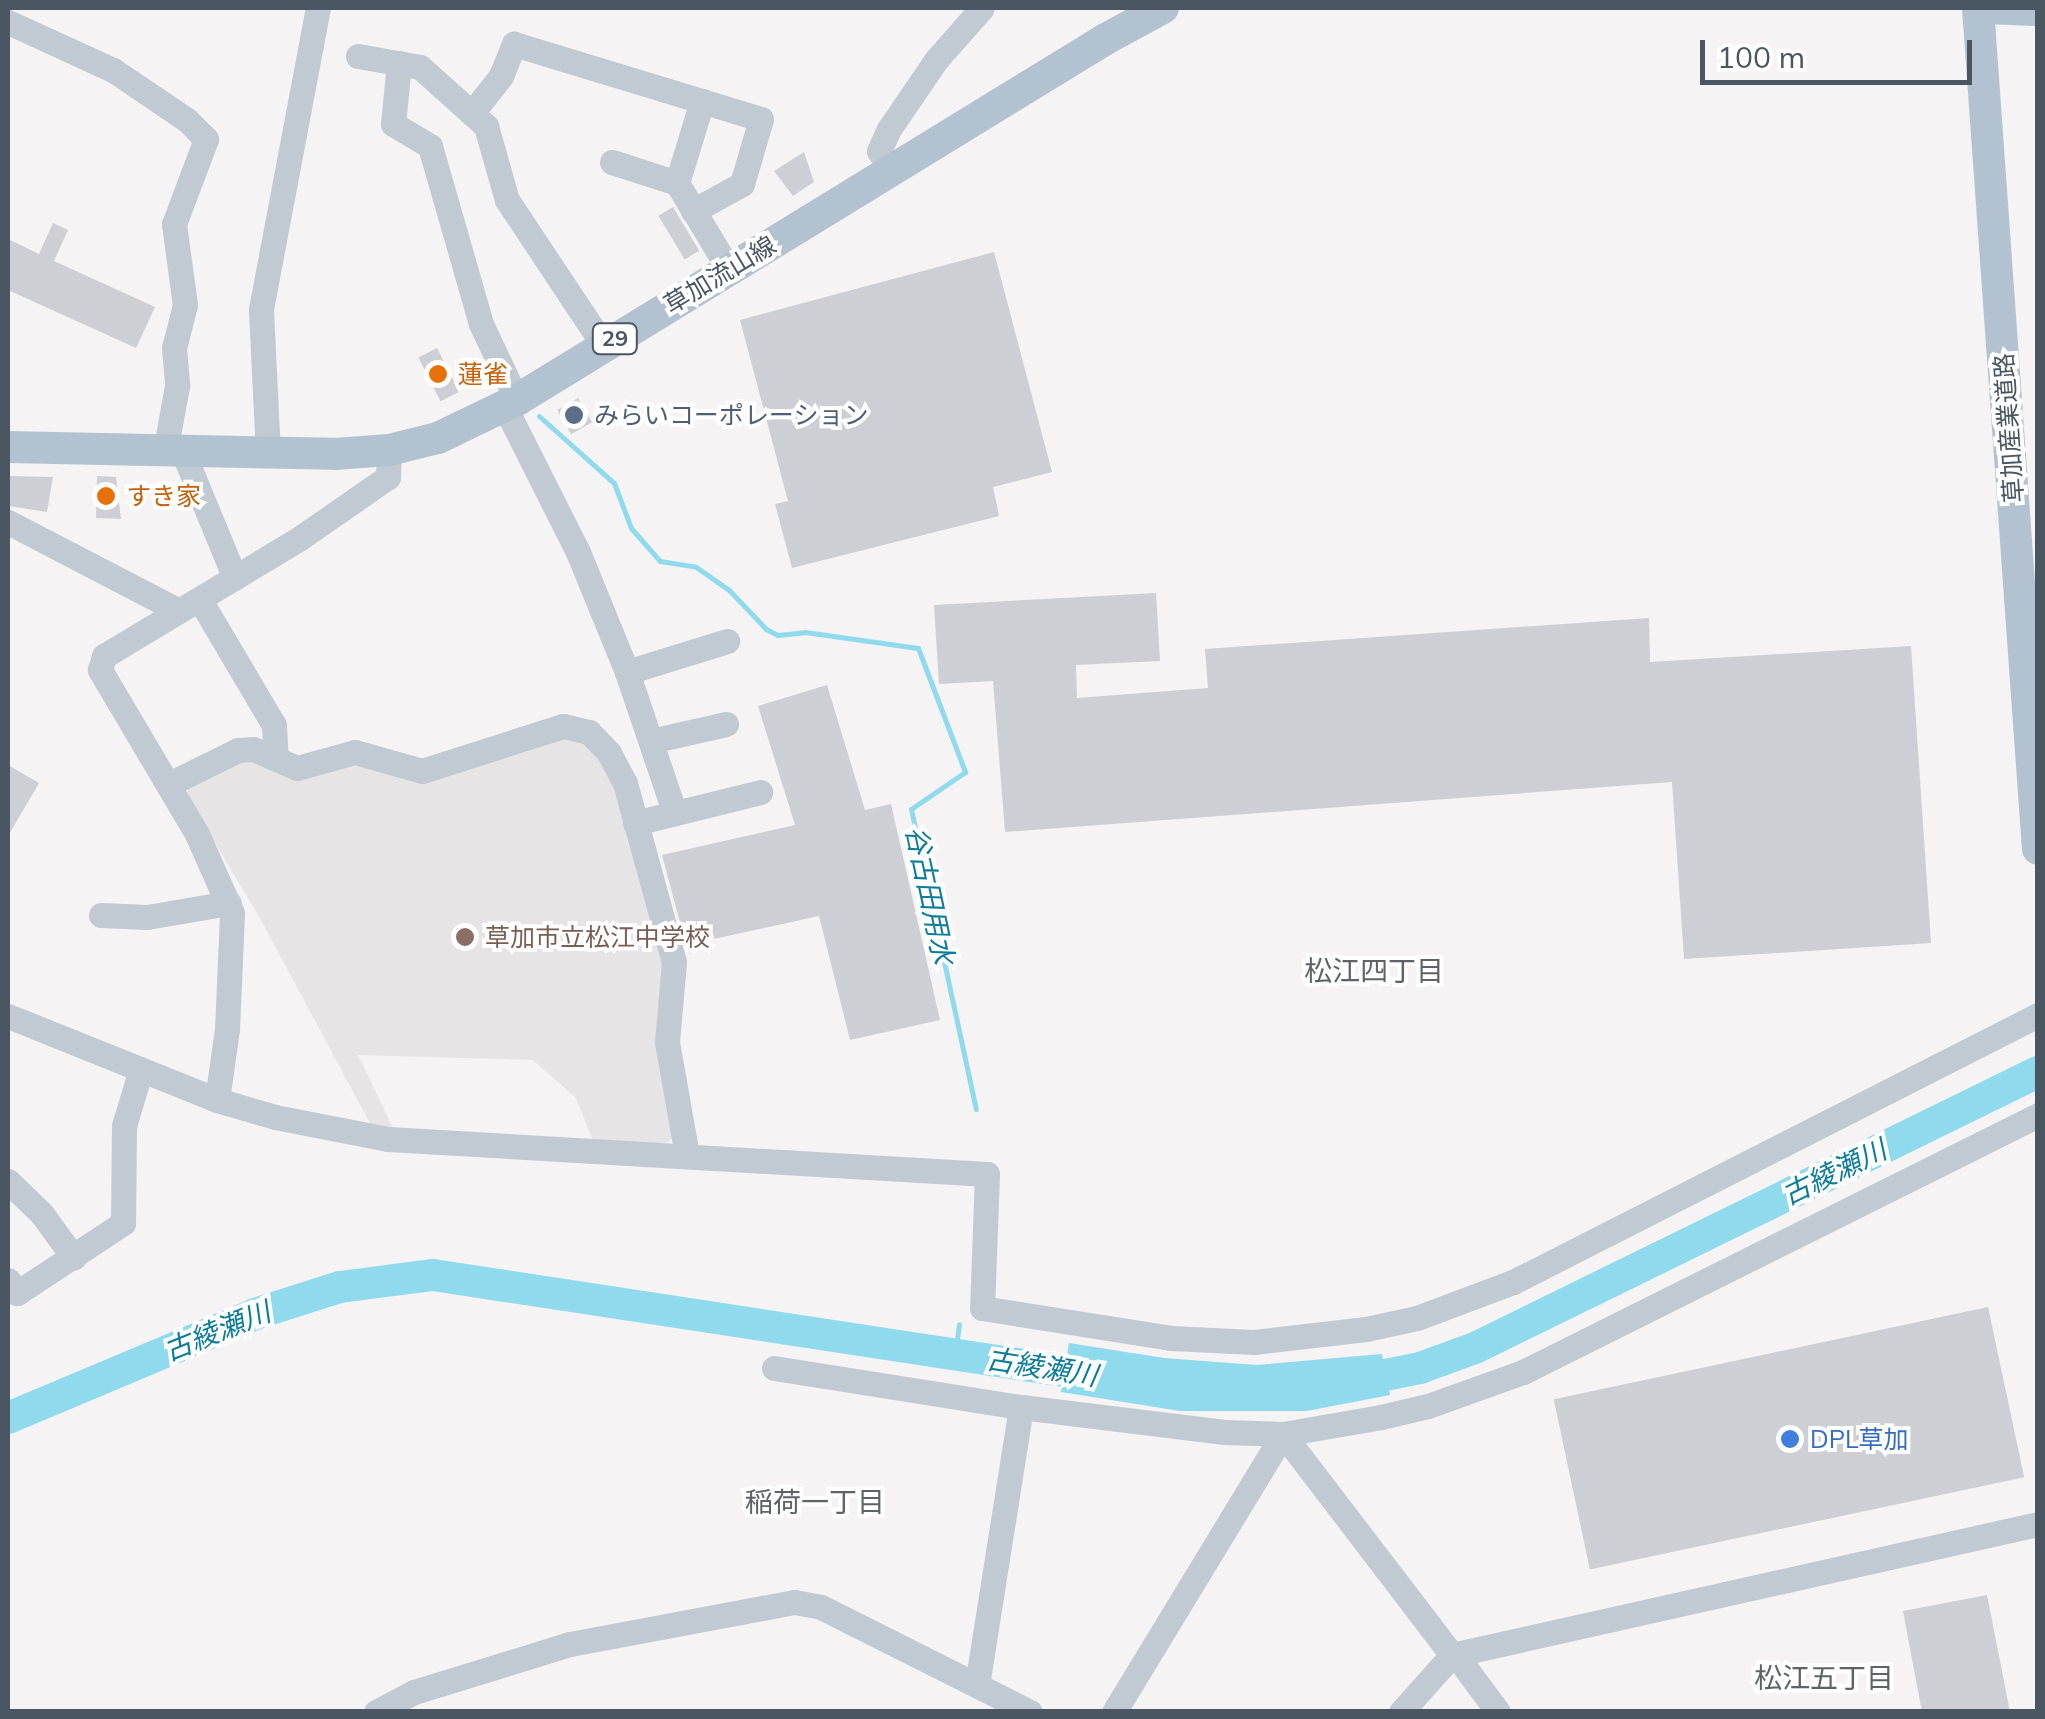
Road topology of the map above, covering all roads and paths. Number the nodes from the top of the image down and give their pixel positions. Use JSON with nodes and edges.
{"nodes":[{"id":1,"x":318,"y":8,"type":"edge"},
{"id":2,"x":982,"y":8,"type":"edge"},
{"id":3,"x":1159,"y":8,"type":"edge"},
{"id":4,"x":1981,"y":8,"type":"edge"},
{"id":5,"x":2038,"y":10,"type":"edge"},
{"id":6,"x":8,"y":22,"type":"edge"},
{"id":7,"x":358,"y":56,"type":"dead end"},
{"id":8,"x":399,"y":62,"type":"junction"},
{"id":9,"x":702,"y":101,"type":"junction"},
{"id":10,"x":472,"y":113,"type":"junction"},
{"id":11,"x":612,"y":162,"type":"dead end"},
{"id":12,"x":891,"y":170,"type":"junction"},
{"id":13,"x":677,"y":182,"type":"junction"},
{"id":14,"x":693,"y":210,"type":"junction"},
{"id":15,"x":728,"y":268,"type":"junction"},
{"id":16,"x":604,"y":346,"type":"junction"},
{"id":17,"x":511,"y":404,"type":"junction"},
{"id":18,"x":8,"y":447,"type":"edge"},
{"id":19,"x":388,"y":450,"type":"junction"},
{"id":20,"x":174,"y":452,"type":"junction"},
{"id":21,"x":268,"y":454,"type":"junction"},
{"id":22,"x":8,"y":522,"type":"edge"},
{"id":23,"x":235,"y":578,"type":"junction"},
{"id":24,"x":188,"y":605,"type":"junction"},
{"id":25,"x":727,"y":641,"type":"dead end"},
{"id":26,"x":627,"y":672,"type":"junction"},
{"id":27,"x":726,"y":724,"type":"dead end"},
{"id":28,"x":651,"y":741,"type":"junction"},
{"id":29,"x":276,"y":758,"type":"junction"},
{"id":30,"x":169,"y":784,"type":"junction"},
{"id":31,"x":760,"y":792,"type":"dead end"},
{"id":32,"x":674,"y":812,"type":"junction"},
{"id":33,"x":635,"y":823,"type":"junction"},
{"id":34,"x":2038,"y":849,"type":"edge"},
{"id":35,"x":229,"y":903,"type":"junction"},
{"id":36,"x":101,"y":915,"type":"dead end"},
{"id":37,"x":2038,"y":1015,"type":"edge"},
{"id":38,"x":8,"y":1016,"type":"edge"},
{"id":39,"x":141,"y":1068,"type":"junction"},
{"id":40,"x":216,"y":1100,"type":"junction"},
{"id":41,"x":2038,"y":1115,"type":"edge"},
{"id":42,"x":687,"y":1154,"type":"junction"},
{"id":43,"x":8,"y":1181,"type":"edge"},
{"id":44,"x":74,"y":1258,"type":"junction"},
{"id":45,"x":8,"y":1280,"type":"edge"},
{"id":46,"x":774,"y":1368,"type":"dead end"},
{"id":47,"x":1020,"y":1408,"type":"junction"},
{"id":48,"x":1283,"y":1434,"type":"junction"},
{"id":49,"x":2038,"y":1524,"type":"edge"},
{"id":50,"x":1453,"y":1655,"type":"junction"},
{"id":51,"x":976,"y":1685,"type":"junction"},
{"id":52,"x":376,"y":1712,"type":"edge"},
{"id":53,"x":1030,"y":1712,"type":"edge"},
{"id":54,"x":1114,"y":1712,"type":"edge"},
{"id":55,"x":1401,"y":1712,"type":"edge"},
{"id":56,"x":1498,"y":1712,"type":"edge"}],
"edges":[{"from":1,"to":21,"type":"street"},
{"from":2,"to":12,"type":"street"},
{"from":3,"to":12,"type":"main road","name":"草加流山線","number":"29"},
{"from":4,"to":5,"type":"main road"},
{"from":4,"to":34,"type":"main road","name":"草加産業道路"},
{"from":6,"to":20,"type":"street"},
{"from":7,"to":8,"type":"street"},
{"from":8,"to":10,"type":"street"},
{"from":8,"to":17,"type":"street"},
{"from":9,"to":10,"type":"street"},
{"from":9,"to":13,"type":"street"},
{"from":9,"to":14,"type":"street"},
{"from":10,"to":16,"type":"street"},
{"from":11,"to":13,"type":"street"},
{"from":12,"to":15,"type":"main road","name":"草加流山線","number":"29"},
{"from":13,"to":14,"type":"street"},
{"from":14,"to":15,"type":"street"},
{"from":15,"to":16,"type":"main road","name":"草加流山線","number":"29"},
{"from":16,"to":17,"type":"main road","name":"草加流山線","number":"29"},
{"from":17,"to":19,"type":"main road","name":"草加流山線","number":"29"},
{"from":17,"to":26,"type":"street"},
{"from":18,"to":20,"type":"main road","name":"草加流山線","number":"29"},
{"from":19,"to":21,"type":"main road","name":"草加流山線","number":"29"},
{"from":19,"to":23,"type":"street"},
{"from":20,"to":21,"type":"main road","name":"草加流山線","number":"29"},
{"from":20,"to":23,"type":"street"},
{"from":22,"to":24,"type":"street"},
{"from":23,"to":24,"type":"street"},
{"from":24,"to":29,"type":"street"},
{"from":24,"to":30,"type":"street"},
{"from":25,"to":26,"type":"street"},
{"from":26,"to":28,"type":"street"},
{"from":27,"to":28,"type":"street"},
{"from":28,"to":32,"type":"street"},
{"from":29,"to":30,"type":"street"},
{"from":29,"to":33,"type":"street"},
{"from":30,"to":35,"type":"street"},
{"from":31,"to":32,"type":"street"},
{"from":32,"to":33,"type":"street"},
{"from":33,"to":42,"type":"street"},
{"from":35,"to":36,"type":"street"},
{"from":35,"to":40,"type":"street"},
{"from":37,"to":42,"type":"street"},
{"from":38,"to":39,"type":"street"},
{"from":39,"to":40,"type":"street"},
{"from":39,"to":44,"type":"street"},
{"from":40,"to":42,"type":"street"},
{"from":41,"to":48,"type":"street"},
{"from":43,"to":44,"type":"street"},
{"from":44,"to":45,"type":"street"},
{"from":46,"to":47,"type":"street"},
{"from":47,"to":48,"type":"street"},
{"from":47,"to":51,"type":"street"},
{"from":48,"to":50,"type":"street"},
{"from":48,"to":54,"type":"street"},
{"from":49,"to":50,"type":"street"},
{"from":50,"to":55,"type":"street"},
{"from":50,"to":56,"type":"street"},
{"from":51,"to":52,"type":"street"},
{"from":51,"to":53,"type":"street"}]}
